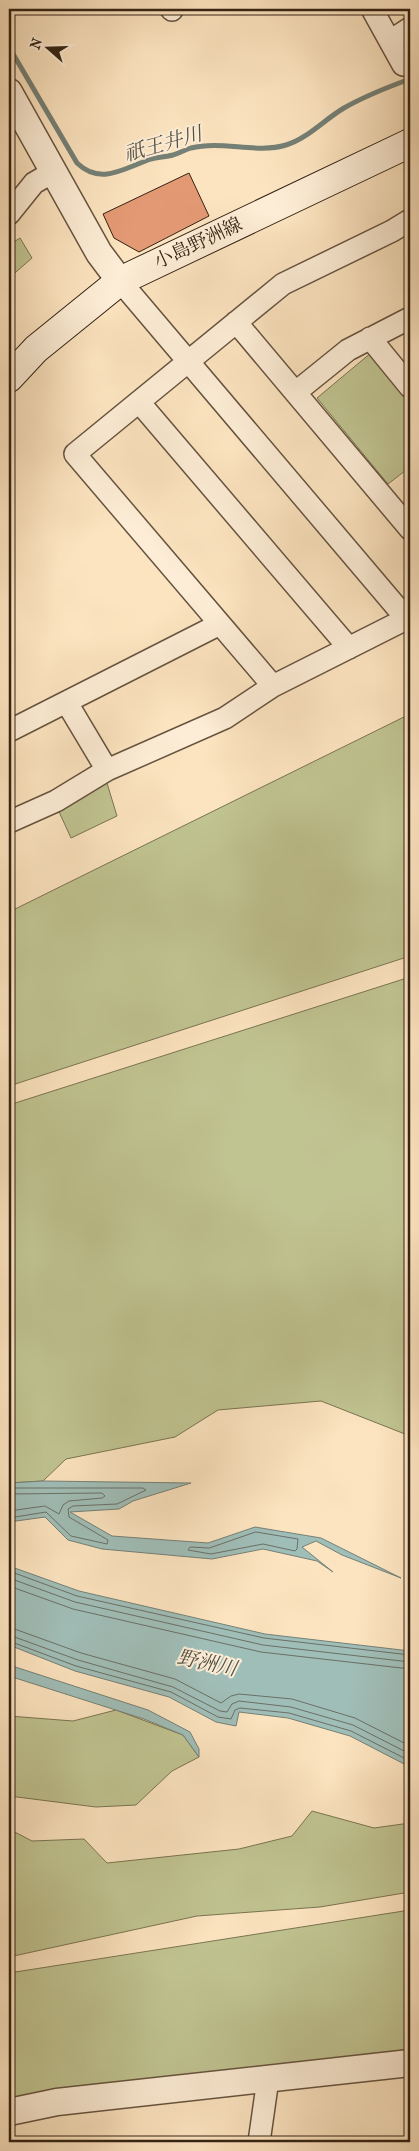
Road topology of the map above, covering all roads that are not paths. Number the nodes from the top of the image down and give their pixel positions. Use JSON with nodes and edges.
{"nodes":[{"id":1,"x":372,"y":9,"type":"edge"},
{"id":2,"x":410,"y":28,"type":"edge"},
{"id":3,"x":390,"y":41,"type":"junction"},
{"id":4,"x":403,"y":65,"type":"dead end"},
{"id":5,"x":9,"y":92,"type":"edge"},
{"id":6,"x":410,"y":143,"type":"edge"},
{"id":7,"x":53,"y":172,"type":"junction"},
{"id":8,"x":9,"y":214,"type":"edge"},
{"id":9,"x":410,"y":220,"type":"edge"},
{"id":10,"x":120,"y":281,"type":"junction"},
{"id":11,"x":410,"y":318,"type":"edge"},
{"id":12,"x":236,"y":322,"type":"junction"},
{"id":13,"x":370,"y":338,"type":"junction"},
{"id":14,"x":188,"y":361,"type":"junction"},
{"id":15,"x":9,"y":378,"type":"edge"},
{"id":16,"x":410,"y":387,"type":"edge"},
{"id":17,"x":296,"y":392,"type":"junction"},
{"id":18,"x":139,"y":402,"type":"junction"},
{"id":19,"x":410,"y":529,"type":"edge"},
{"id":20,"x":409,"y":620,"type":"edge"},
{"id":21,"x":220,"y":624,"type":"junction"},
{"id":22,"x":349,"y":648,"type":"junction"},
{"id":23,"x":273,"y":686,"type":"junction"},
{"id":24,"x":67,"y":703,"type":"junction"},
{"id":25,"x":9,"y":732,"type":"edge"},
{"id":26,"x":107,"y":770,"type":"junction"},
{"id":27,"x":9,"y":822,"type":"edge"},
{"id":28,"x":410,"y":2063,"type":"edge"},
{"id":29,"x":268,"y":2079,"type":"junction"},
{"id":30,"x":9,"y":2112,"type":"edge"},
{"id":31,"x":259,"y":2142,"type":"edge"}],
"edges":[{"from":1,"to":3,"type":"street"},
{"from":2,"to":3,"type":"street"},
{"from":3,"to":4,"type":"street"},
{"from":5,"to":7,"type":"street"},
{"from":6,"to":10,"type":"main road","name":"小島野洲線"},
{"from":7,"to":8,"type":"street"},
{"from":7,"to":10,"type":"street"},
{"from":9,"to":12,"type":"street"},
{"from":10,"to":14,"type":"street"},
{"from":10,"to":15,"type":"main road","name":"小島野洲線"},
{"from":11,"to":13,"type":"street"},
{"from":12,"to":14,"type":"street"},
{"from":12,"to":17,"type":"street"},
{"from":13,"to":16,"type":"street"},
{"from":13,"to":17,"type":"street"},
{"from":14,"to":18,"type":"street"},
{"from":14,"to":20,"type":"street"},
{"from":17,"to":19,"type":"street"},
{"from":18,"to":21,"type":"street"},
{"from":18,"to":22,"type":"street"},
{"from":20,"to":22,"type":"street"},
{"from":21,"to":23,"type":"street"},
{"from":21,"to":24,"type":"street"},
{"from":22,"to":23,"type":"street"},
{"from":23,"to":26,"type":"street"},
{"from":24,"to":25,"type":"street"},
{"from":24,"to":26,"type":"street"},
{"from":26,"to":27,"type":"street"},
{"from":28,"to":29,"type":"street"},
{"from":29,"to":30,"type":"street"},
{"from":29,"to":31,"type":"street"}]}
